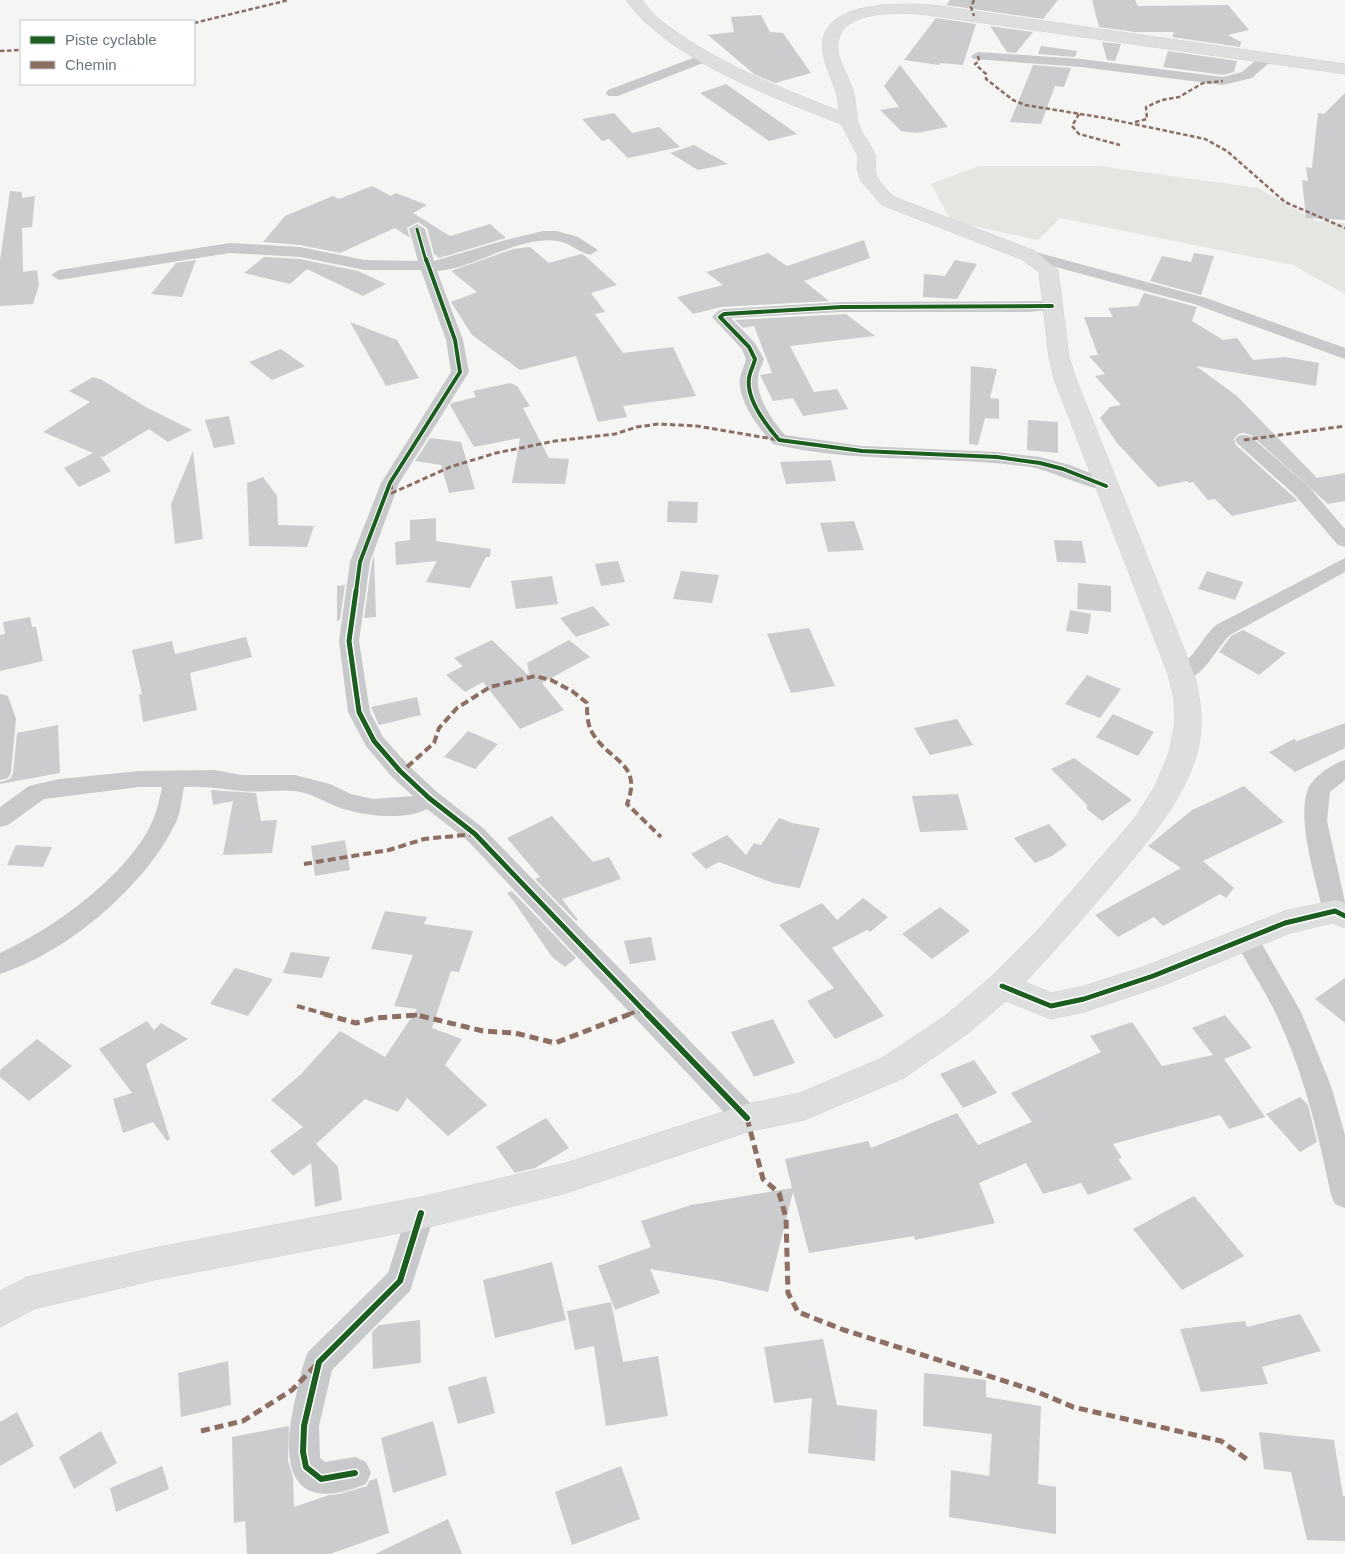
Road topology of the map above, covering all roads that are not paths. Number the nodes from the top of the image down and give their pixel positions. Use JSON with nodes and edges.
{"nodes":[{"id":1,"x":634,"y":0,"type":"edge"},
{"id":2,"x":978,"y":56,"type":"dead end"},
{"id":3,"x":706,"y":57,"type":"junction"},
{"id":4,"x":1266,"y":59,"type":"junction"},
{"id":5,"x":1345,"y":69,"type":"edge"},
{"id":6,"x":613,"y":93,"type":"dead end"},
{"id":7,"x":848,"y":122,"type":"junction"},
{"id":8,"x":417,"y":229,"type":"dead end"},
{"id":9,"x":590,"y":250,"type":"dead end"},
{"id":10,"x":1028,"y":255,"type":"junction"},
{"id":11,"x":428,"y":266,"type":"junction"},
{"id":12,"x":59,"y":275,"type":"dead end"},
{"id":13,"x":1052,"y":306,"type":"junction"},
{"id":14,"x":1345,"y":354,"type":"edge"},
{"id":15,"x":1244,"y":440,"type":"dead end"},
{"id":16,"x":1106,"y":486,"type":"junction"},
{"id":17,"x":1345,"y":541,"type":"edge"},
{"id":18,"x":1345,"y":564,"type":"edge"},
{"id":19,"x":1181,"y":674,"type":"junction"},
{"id":20,"x":0,"y":701,"type":"edge"},
{"id":21,"x":1345,"y":768,"type":"edge"},
{"id":22,"x":0,"y":772,"type":"edge"},
{"id":23,"x":174,"y":780,"type":"junction"},
{"id":24,"x":429,"y":798,"type":"junction"},
{"id":25,"x":0,"y":819,"type":"edge"},
{"id":26,"x":1339,"y":900,"type":"edge"},
{"id":27,"x":1246,"y":939,"type":"junction"},
{"id":28,"x":0,"y":964,"type":"edge"},
{"id":29,"x":1002,"y":986,"type":"junction"},
{"id":30,"x":747,"y":1118,"type":"junction"},
{"id":31,"x":1345,"y":1195,"type":"edge"},
{"id":32,"x":421,"y":1213,"type":"junction"},
{"id":33,"x":0,"y":1310,"type":"edge"},
{"id":34,"x":355,"y":1474,"type":"dead end"}],
"edges":[{"from":1,"to":3,"type":"main road"},
{"from":2,"to":4,"type":"street"},
{"from":3,"to":6,"type":"street"},
{"from":3,"to":7,"type":"main road"},
{"from":4,"to":5,"type":"main road"},
{"from":4,"to":7,"type":"main road"},
{"from":7,"to":10,"type":"main road"},
{"from":8,"to":11,"type":"street"},
{"from":9,"to":11,"type":"street"},
{"from":10,"to":13,"type":"main road"},
{"from":10,"to":14,"type":"street"},
{"from":11,"to":12,"type":"street"},
{"from":11,"to":24,"type":"street"},
{"from":13,"to":16,"type":"main road"},
{"from":13,"to":16,"type":"street"},
{"from":15,"to":17,"type":"street"},
{"from":16,"to":19,"type":"main road"},
{"from":18,"to":19,"type":"street"},
{"from":19,"to":29,"type":"main road"},
{"from":20,"to":22,"type":"street"},
{"from":21,"to":26,"type":"street"},
{"from":23,"to":24,"type":"street"},
{"from":23,"to":25,"type":"street"},
{"from":23,"to":28,"type":"street"},
{"from":24,"to":30,"type":"street"},
{"from":26,"to":27,"type":"main road"},
{"from":27,"to":29,"type":"main road"},
{"from":27,"to":31,"type":"street"},
{"from":29,"to":30,"type":"main road"},
{"from":30,"to":32,"type":"main road"},
{"from":32,"to":33,"type":"main road"},
{"from":32,"to":34,"type":"street"}]}
